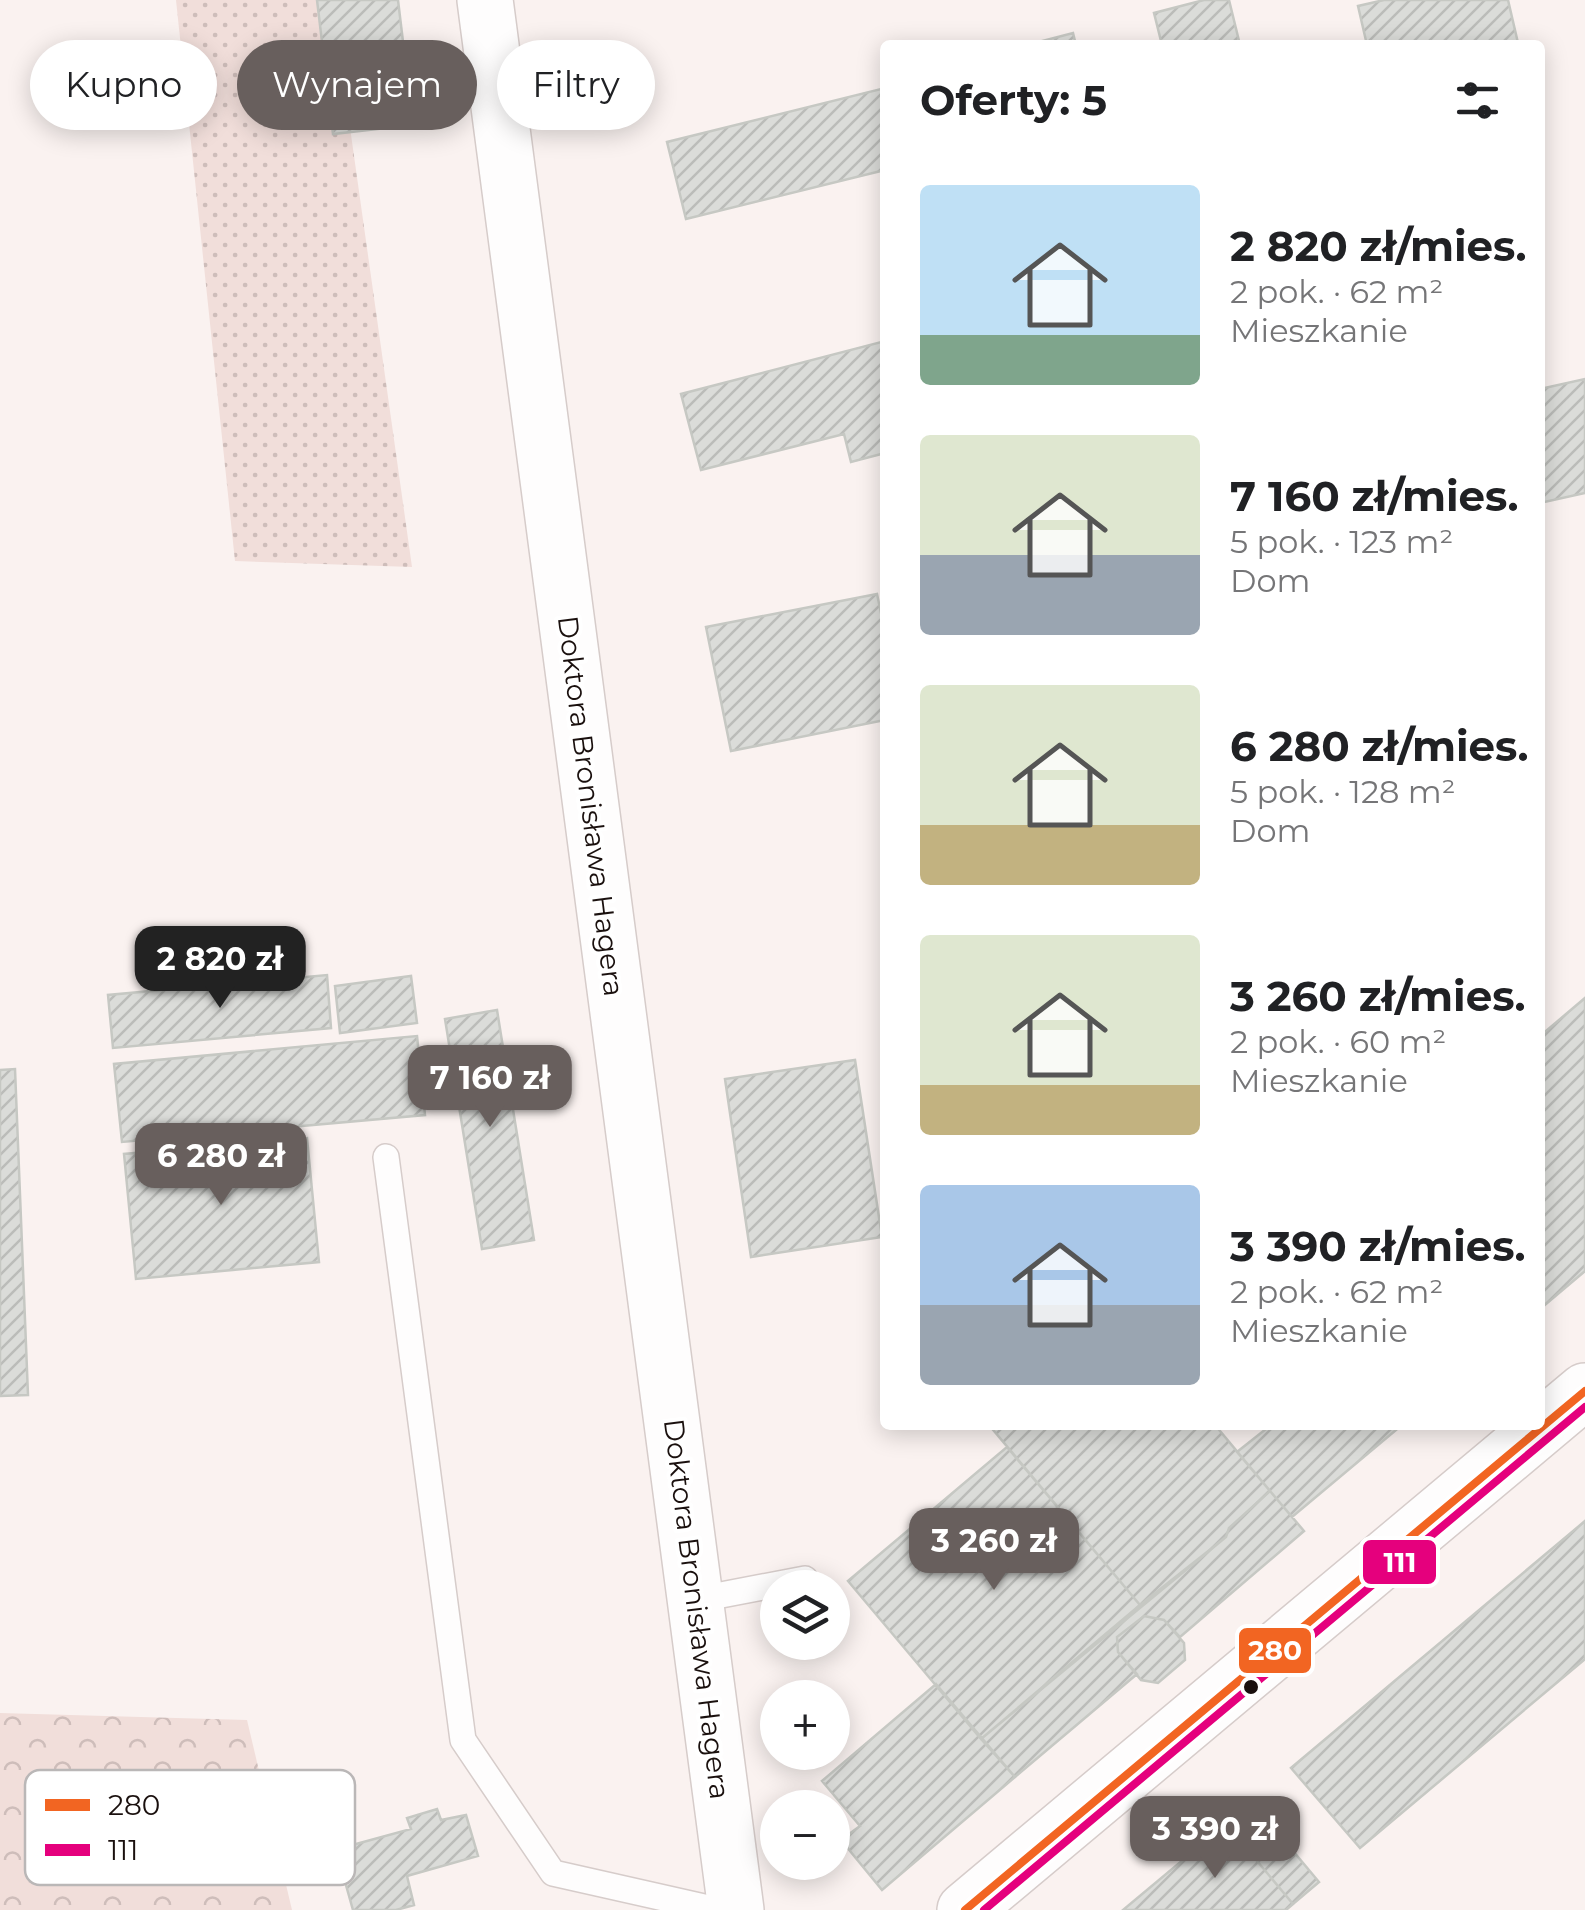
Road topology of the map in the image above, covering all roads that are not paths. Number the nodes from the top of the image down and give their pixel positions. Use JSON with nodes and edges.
{"nodes":[{"id":1,"x":485,"y":0,"type":"edge"},
{"id":2,"x":386,"y":1156,"type":"dead end"},
{"id":3,"x":1585,"y":1391,"type":"edge"},
{"id":4,"x":1545,"y":1424,"type":"edge"},
{"id":5,"x":1538,"y":1430,"type":"edge"},
{"id":6,"x":760,"y":1588,"type":"edge"},
{"id":7,"x":695,"y":1600,"type":"junction"},
{"id":8,"x":717,"y":1910,"type":"edge"},
{"id":9,"x":736,"y":1910,"type":"edge"},
{"id":10,"x":965,"y":1910,"type":"edge"}],
"edges":[{"from":1,"to":7,"type":"street","name":"Doktora Bronisława Hagera"},
{"from":2,"to":8,"type":"lane"},
{"from":3,"to":4,"type":"street"},
{"from":5,"to":10,"type":"street"},
{"from":6,"to":7,"type":"lane"},
{"from":7,"to":9,"type":"street","name":"Doktora Bronisława Hagera"}]}
